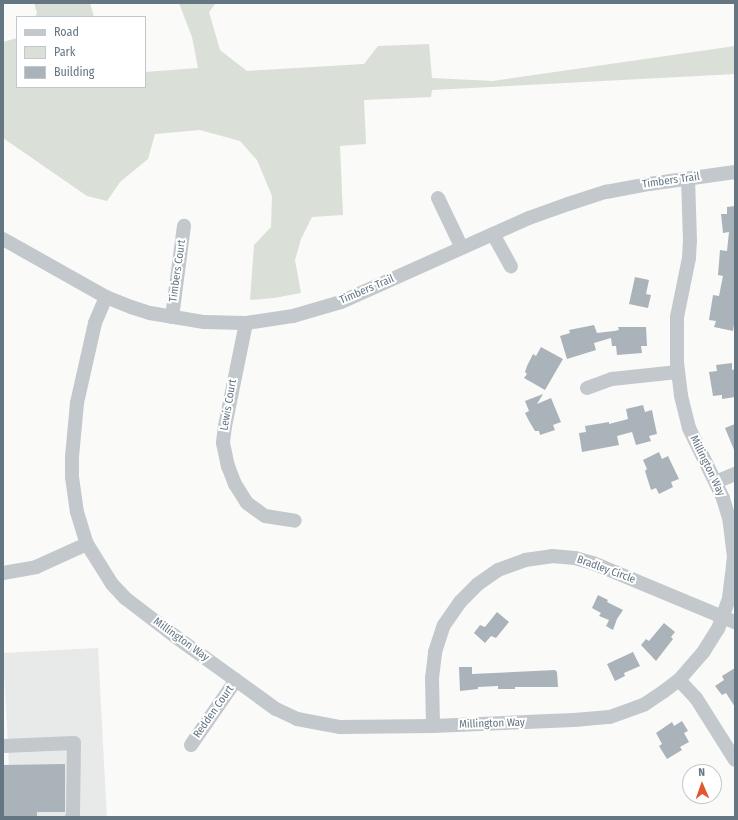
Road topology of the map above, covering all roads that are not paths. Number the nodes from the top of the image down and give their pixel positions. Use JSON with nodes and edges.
{"nodes":[{"id":1,"x":735,"y":172,"type":"edge"},
{"id":2,"x":688,"y":179,"type":"junction"},
{"id":3,"x":438,"y":198,"type":"dead end"},
{"id":4,"x":184,"y":226,"type":"dead end"},
{"id":5,"x":493,"y":234,"type":"junction"},
{"id":6,"x":3,"y":239,"type":"edge"},
{"id":7,"x":462,"y":248,"type":"junction"},
{"id":8,"x":511,"y":266,"type":"dead end"},
{"id":9,"x":106,"y":297,"type":"junction"},
{"id":10,"x":172,"y":316,"type":"junction"},
{"id":11,"x":246,"y":323,"type":"junction"},
{"id":12,"x":678,"y":372,"type":"junction"},
{"id":13,"x":587,"y":388,"type":"dead end"},
{"id":14,"x":735,"y":474,"type":"edge"},
{"id":15,"x":716,"y":482,"type":"junction"},
{"id":16,"x":295,"y":521,"type":"dead end"},
{"id":17,"x":87,"y":544,"type":"junction"},
{"id":18,"x":3,"y":573,"type":"edge"},
{"id":19,"x":722,"y":617,"type":"junction"},
{"id":20,"x":735,"y":622,"type":"edge"},
{"id":21,"x":236,"y":680,"type":"junction"},
{"id":22,"x":679,"y":680,"type":"junction"},
{"id":23,"x":433,"y":726,"type":"junction"},
{"id":24,"x":191,"y":745,"type":"dead end"},
{"id":25,"x":3,"y":746,"type":"edge"},
{"id":26,"x":735,"y":760,"type":"edge"},
{"id":27,"x":72,"y":817,"type":"edge"}],
"edges":[{"from":1,"to":2,"type":"street","name":"Timbers Trail"},
{"from":2,"to":5,"type":"street","name":"Timbers Trail"},
{"from":2,"to":12,"type":"street","name":"Millington Way"},
{"from":3,"to":7,"type":"street"},
{"from":4,"to":10,"type":"street","name":"Timbers Court"},
{"from":5,"to":7,"type":"street","name":"Timbers Trail"},
{"from":5,"to":8,"type":"street"},
{"from":6,"to":9,"type":"street","name":"Timbers Trail"},
{"from":7,"to":11,"type":"street","name":"Timbers Trail"},
{"from":9,"to":10,"type":"street","name":"Timbers Trail"},
{"from":9,"to":17,"type":"street","name":"Millington Way"},
{"from":10,"to":11,"type":"street","name":"Timbers Trail"},
{"from":11,"to":16,"type":"street","name":"Lewis Court"},
{"from":12,"to":13,"type":"street"},
{"from":12,"to":15,"type":"street","name":"Millington Way"},
{"from":14,"to":15,"type":"street"},
{"from":15,"to":19,"type":"street","name":"Millington Way"},
{"from":17,"to":18,"type":"street"},
{"from":17,"to":21,"type":"street","name":"Millington Way"},
{"from":19,"to":20,"type":"street","name":"Bradley Circle"},
{"from":19,"to":22,"type":"street","name":"Millington Way"},
{"from":19,"to":23,"type":"street","name":"Bradley Circle"},
{"from":21,"to":23,"type":"street","name":"Millington Way"},
{"from":21,"to":24,"type":"street","name":"Redden Court"},
{"from":22,"to":23,"type":"street","name":"Millington Way"},
{"from":22,"to":26,"type":"street"},
{"from":25,"to":27,"type":"street"}]}
